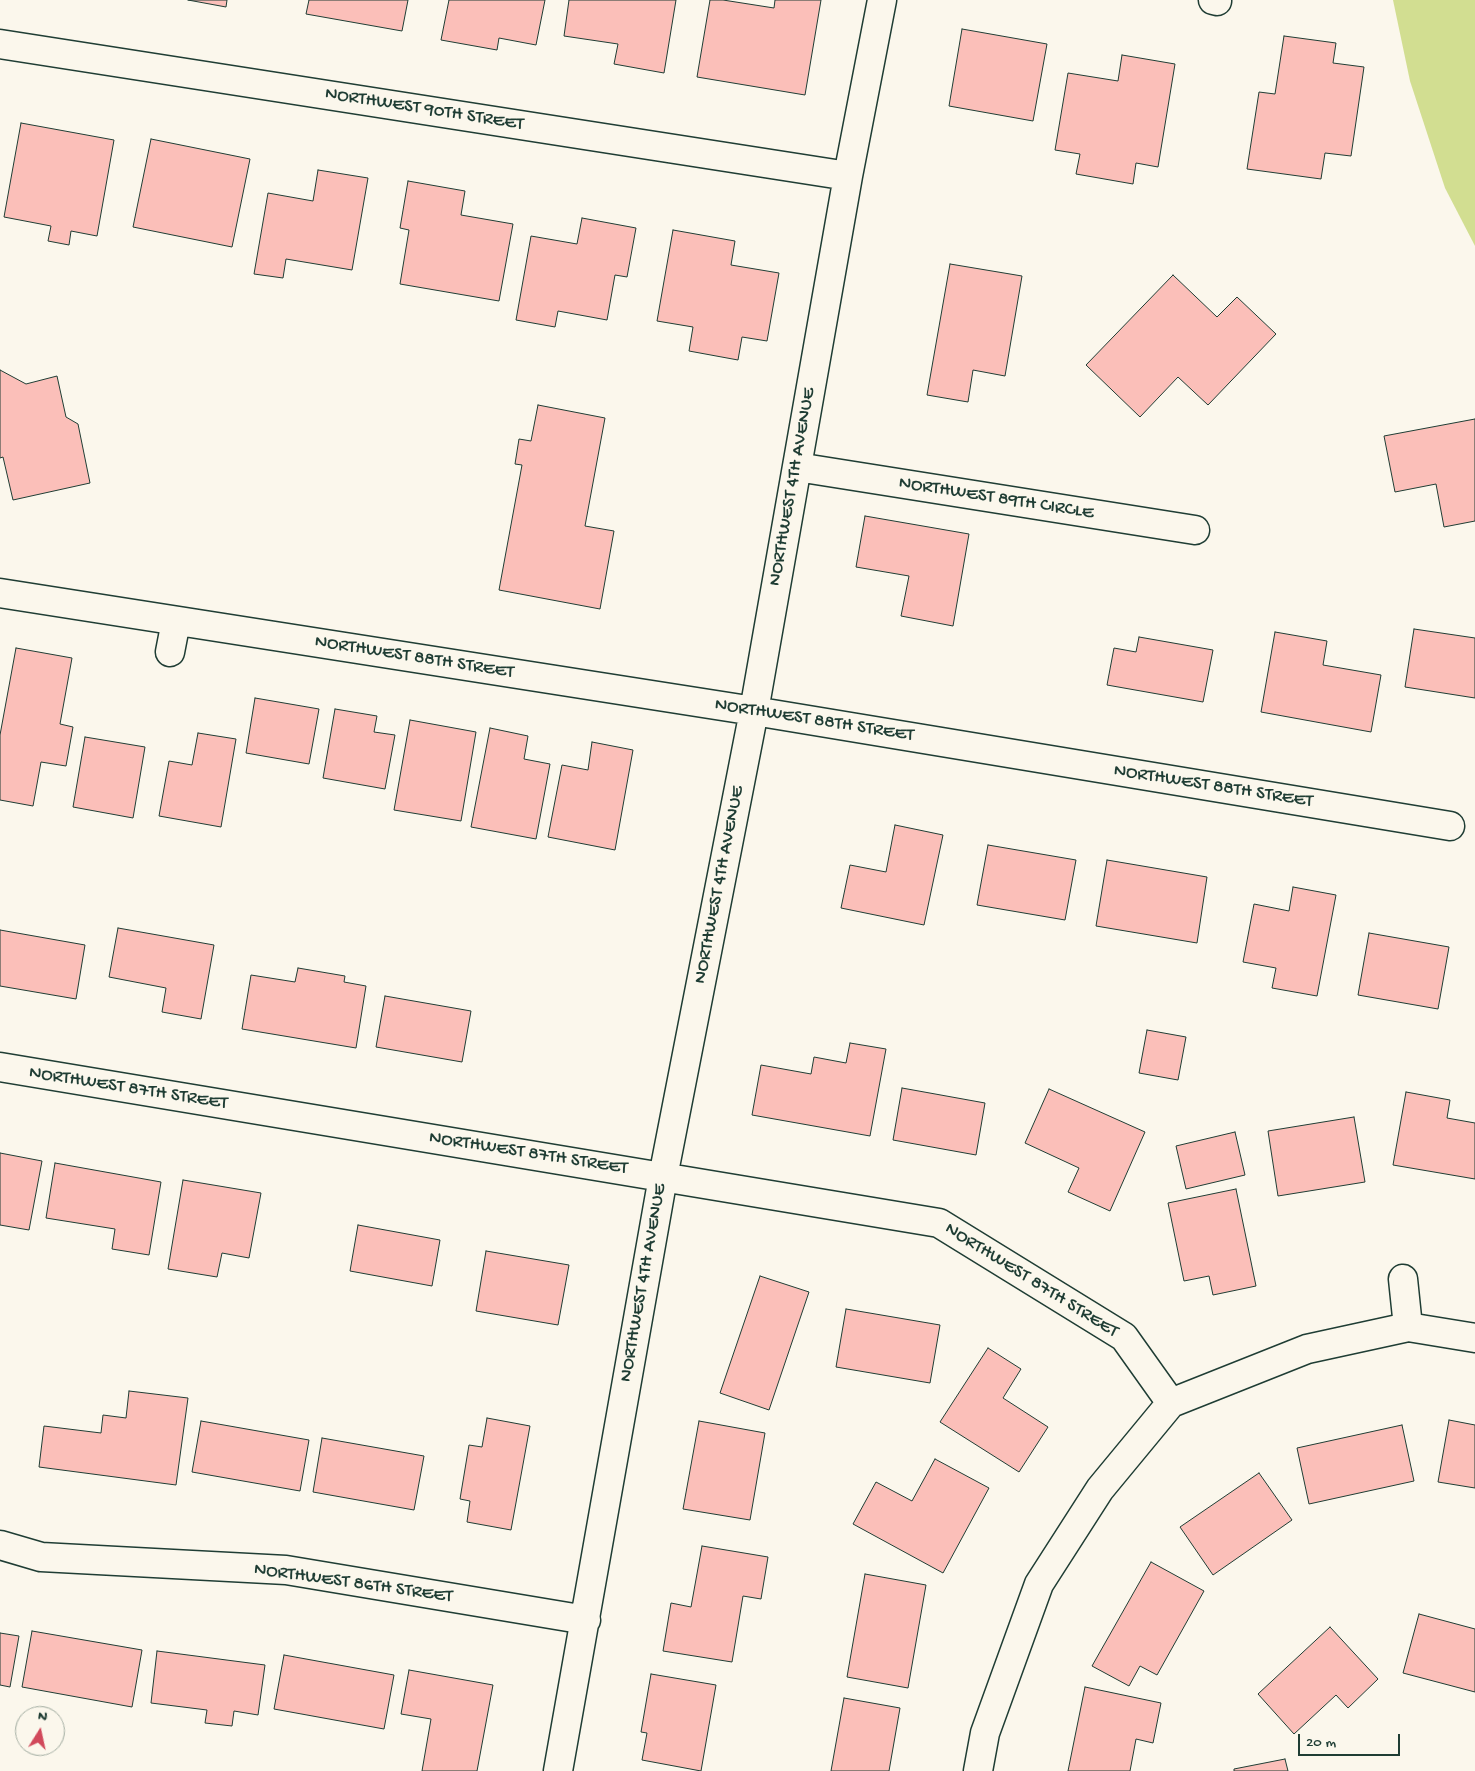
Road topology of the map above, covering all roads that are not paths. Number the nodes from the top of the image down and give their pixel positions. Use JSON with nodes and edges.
{"nodes":[{"id":1,"x":882,"y":0,"type":"edge"},
{"id":2,"x":0,"y":44,"type":"edge"},
{"id":3,"x":848,"y":176,"type":"junction"},
{"id":4,"x":797,"y":467,"type":"junction"},
{"id":5,"x":1195,"y":530,"type":"dead end"},
{"id":6,"x":0,"y":593,"type":"edge"},
{"id":7,"x":176,"y":621,"type":"junction"},
{"id":8,"x":170,"y":652,"type":"dead end"},
{"id":9,"x":754,"y":711,"type":"junction"},
{"id":10,"x":1450,"y":826,"type":"dead end"},
{"id":11,"x":0,"y":1067,"type":"edge"},
{"id":12,"x":663,"y":1177,"type":"junction"},
{"id":13,"x":1403,"y":1279,"type":"dead end"},
{"id":14,"x":1408,"y":1327,"type":"junction"},
{"id":15,"x":1475,"y":1338,"type":"edge"},
{"id":16,"x":1171,"y":1403,"type":"junction"},
{"id":17,"x":0,"y":1545,"type":"edge"},
{"id":18,"x":586,"y":1620,"type":"junction"},
{"id":19,"x":558,"y":1771,"type":"edge"},
{"id":20,"x":978,"y":1771,"type":"edge"}],
"edges":[{"from":1,"to":3,"type":"street","name":"NORTHWEST 4TH AVENUE"},
{"from":2,"to":3,"type":"street","name":"NORTHWEST 90TH STREET"},
{"from":3,"to":4,"type":"street","name":"NORTHWEST 4TH AVENUE"},
{"from":4,"to":5,"type":"street","name":"NORTHWEST 89TH CIRCLE"},
{"from":4,"to":9,"type":"street","name":"NORTHWEST 4TH AVENUE"},
{"from":6,"to":7,"type":"street","name":"NORTHWEST 88TH STREET"},
{"from":7,"to":8,"type":"street"},
{"from":7,"to":9,"type":"street","name":"NORTHWEST 88TH STREET"},
{"from":9,"to":10,"type":"street","name":"NORTHWEST 88TH STREET"},
{"from":9,"to":12,"type":"street","name":"NORTHWEST 4TH AVENUE"},
{"from":11,"to":12,"type":"street","name":"NORTHWEST 87TH STREET"},
{"from":12,"to":16,"type":"street","name":"NORTHWEST 87TH STREET"},
{"from":12,"to":18,"type":"street","name":"NORTHWEST 4TH AVENUE"},
{"from":13,"to":14,"type":"street"},
{"from":14,"to":15,"type":"street"},
{"from":14,"to":16,"type":"street"},
{"from":16,"to":20,"type":"street"},
{"from":17,"to":18,"type":"street","name":"NORTHWEST 86TH STREET"},
{"from":18,"to":19,"type":"street","name":"NORTHWEST 4TH AVENUE"}]}
